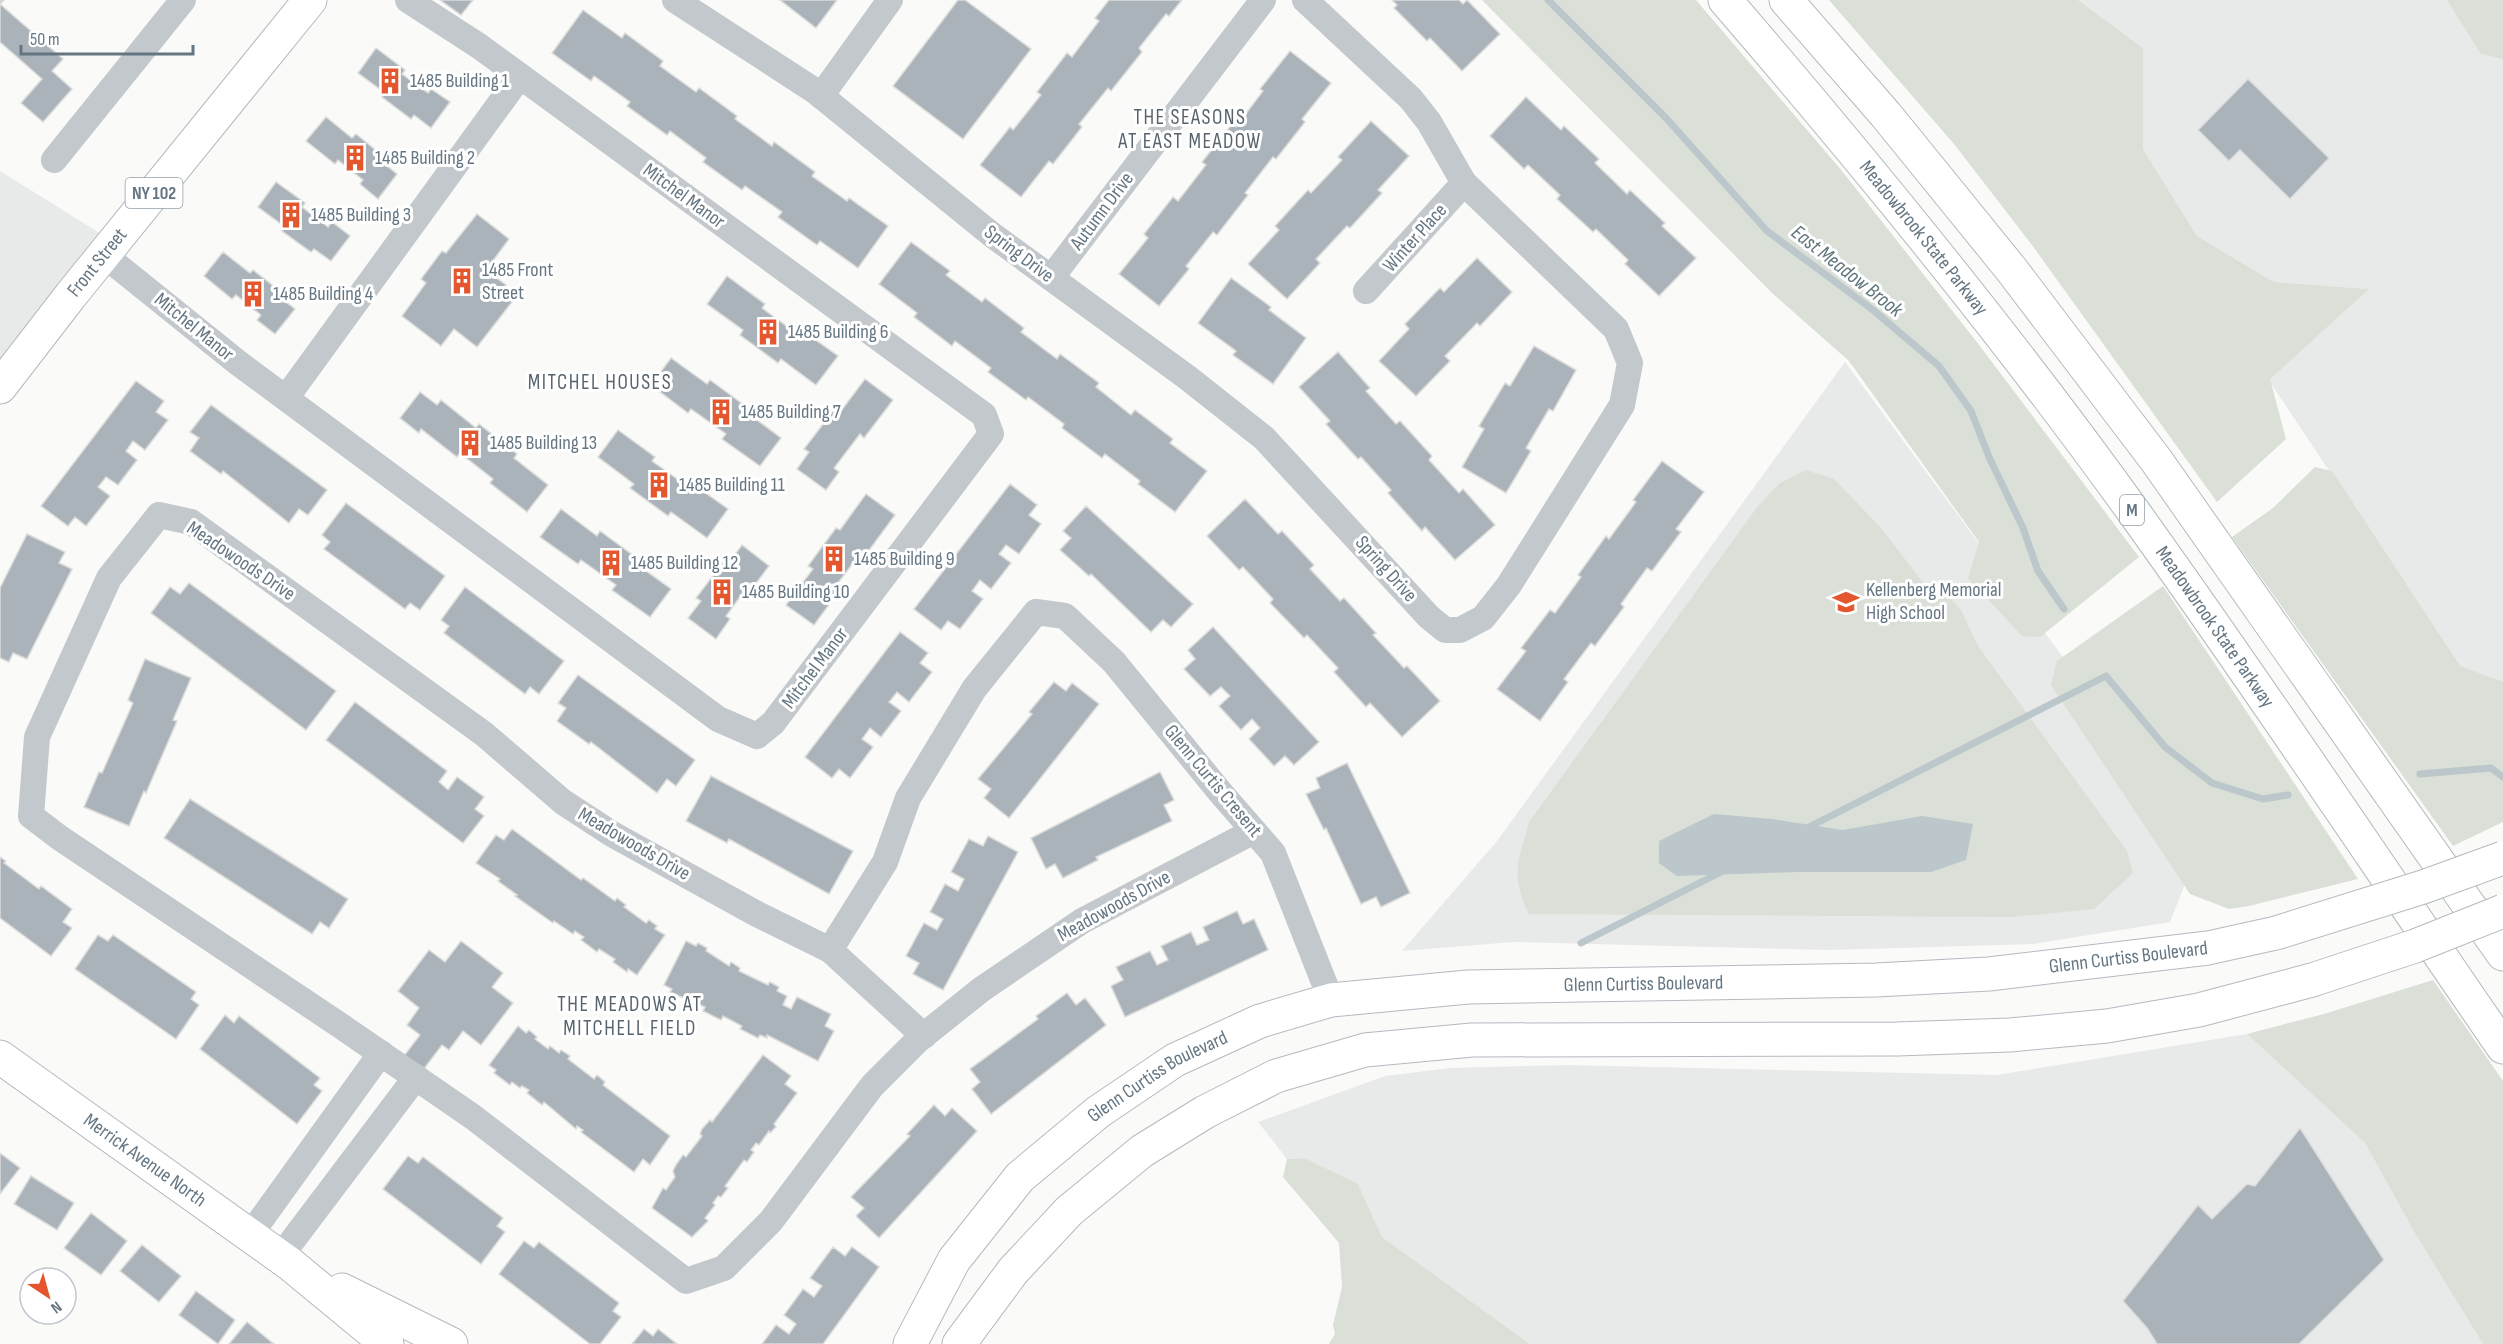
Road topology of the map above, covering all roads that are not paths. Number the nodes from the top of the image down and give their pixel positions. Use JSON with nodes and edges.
{"nodes":[{"id":1,"x":183,"y":0,"type":"edge"},
{"id":2,"x":310,"y":0,"type":"edge"},
{"id":3,"x":408,"y":0,"type":"edge"},
{"id":4,"x":675,"y":0,"type":"edge"},
{"id":5,"x":890,"y":0,"type":"edge"},
{"id":6,"x":1263,"y":0,"type":"edge"},
{"id":7,"x":1305,"y":0,"type":"edge"},
{"id":8,"x":1725,"y":0,"type":"edge"},
{"id":9,"x":1786,"y":0,"type":"edge"},
{"id":10,"x":520,"y":76,"type":"junction"},
{"id":11,"x":820,"y":96,"type":"junction"},
{"id":12,"x":54,"y":160,"type":"dead end"},
{"id":13,"x":1464,"y":183,"type":"junction"},
{"id":14,"x":104,"y":255,"type":"junction"},
{"id":15,"x":1051,"y":278,"type":"junction"},
{"id":16,"x":1366,"y":291,"type":"dead end"},
{"id":17,"x":0,"y":387,"type":"edge"},
{"id":18,"x":286,"y":398,"type":"junction"},
{"id":19,"x":1254,"y":831,"type":"junction"},
{"id":20,"x":2503,"y":858,"type":"edge"},
{"id":21,"x":2503,"y":911,"type":"edge"},
{"id":22,"x":830,"y":950,"type":"junction"},
{"id":23,"x":2503,"y":954,"type":"edge"},
{"id":24,"x":1331,"y":1000,"type":"junction"},
{"id":25,"x":924,"y":1036,"type":"junction"},
{"id":26,"x":2503,"y":1047,"type":"edge"},
{"id":27,"x":381,"y":1053,"type":"junction"},
{"id":28,"x":0,"y":1057,"type":"edge"},
{"id":29,"x":416,"y":1077,"type":"junction"},
{"id":30,"x":250,"y":1235,"type":"junction"},
{"id":31,"x":954,"y":1260,"type":"junction"},
{"id":32,"x":285,"y":1261,"type":"junction"},
{"id":33,"x":387,"y":1344,"type":"edge"},
{"id":34,"x":451,"y":1344,"type":"edge"},
{"id":35,"x":891,"y":1344,"type":"edge"},
{"id":36,"x":910,"y":1344,"type":"edge"},
{"id":37,"x":959,"y":1344,"type":"edge"}],
"edges":[{"from":1,"to":12,"type":"street"},
{"from":2,"to":14,"type":"main road","name":"Front Street","number":"NY 102"},
{"from":3,"to":10,"type":"street","name":"Mitchel Manor"},
{"from":4,"to":11,"type":"street","name":"Spring Drive"},
{"from":5,"to":11,"type":"street"},
{"from":6,"to":15,"type":"street","name":"Autumn Drive"},
{"from":7,"to":13,"type":"street","name":"Spring Drive"},
{"from":8,"to":26,"type":"main road","name":"Meadowbrook State Parkway","number":"M"},
{"from":9,"to":23,"type":"main road"},
{"from":10,"to":18,"type":"street"},
{"from":10,"to":18,"type":"street","name":"Mitchel Manor"},
{"from":11,"to":15,"type":"street","name":"Spring Drive"},
{"from":13,"to":15,"type":"street","name":"Spring Drive"},
{"from":13,"to":16,"type":"street","name":"Winter Place"},
{"from":14,"to":17,"type":"main road","name":"Front Street","number":"NY 102"},
{"from":14,"to":18,"type":"street","name":"Mitchel Manor"},
{"from":19,"to":22,"type":"street","name":"Glenn Curtis Cresent"},
{"from":19,"to":24,"type":"street","name":"Glenn Curtis Cresent"},
{"from":19,"to":25,"type":"street","name":"Meadowoods Drive"},
{"from":20,"to":24,"type":"main road","name":"Glenn Curtiss Boulevard","bridge":true},
{"from":21,"to":37,"type":"main road","bridge":true},
{"from":22,"to":25,"type":"street","name":"Meadowoods Drive"},
{"from":22,"to":27,"type":"street","name":"Meadowoods Drive"},
{"from":24,"to":31,"type":"main road","name":"Glenn Curtiss Boulevard"},
{"from":25,"to":29,"type":"street","name":"Meadowoods Drive"},
{"from":27,"to":29,"type":"street","name":"Meadowoods Drive"},
{"from":27,"to":30,"type":"street"},
{"from":28,"to":30,"type":"main road","name":"Merrick Avenue North"},
{"from":29,"to":32,"type":"street"},
{"from":30,"to":32,"type":"main road","name":"Merrick Avenue North"},
{"from":31,"to":35,"type":"main road"},
{"from":31,"to":36,"type":"main road","name":"Glenn Curtiss Boulevard"},
{"from":32,"to":33,"type":"main road","name":"Merrick Avenue North"},
{"from":32,"to":34,"type":"main road","name":"Merrick Avenue North"}]}
